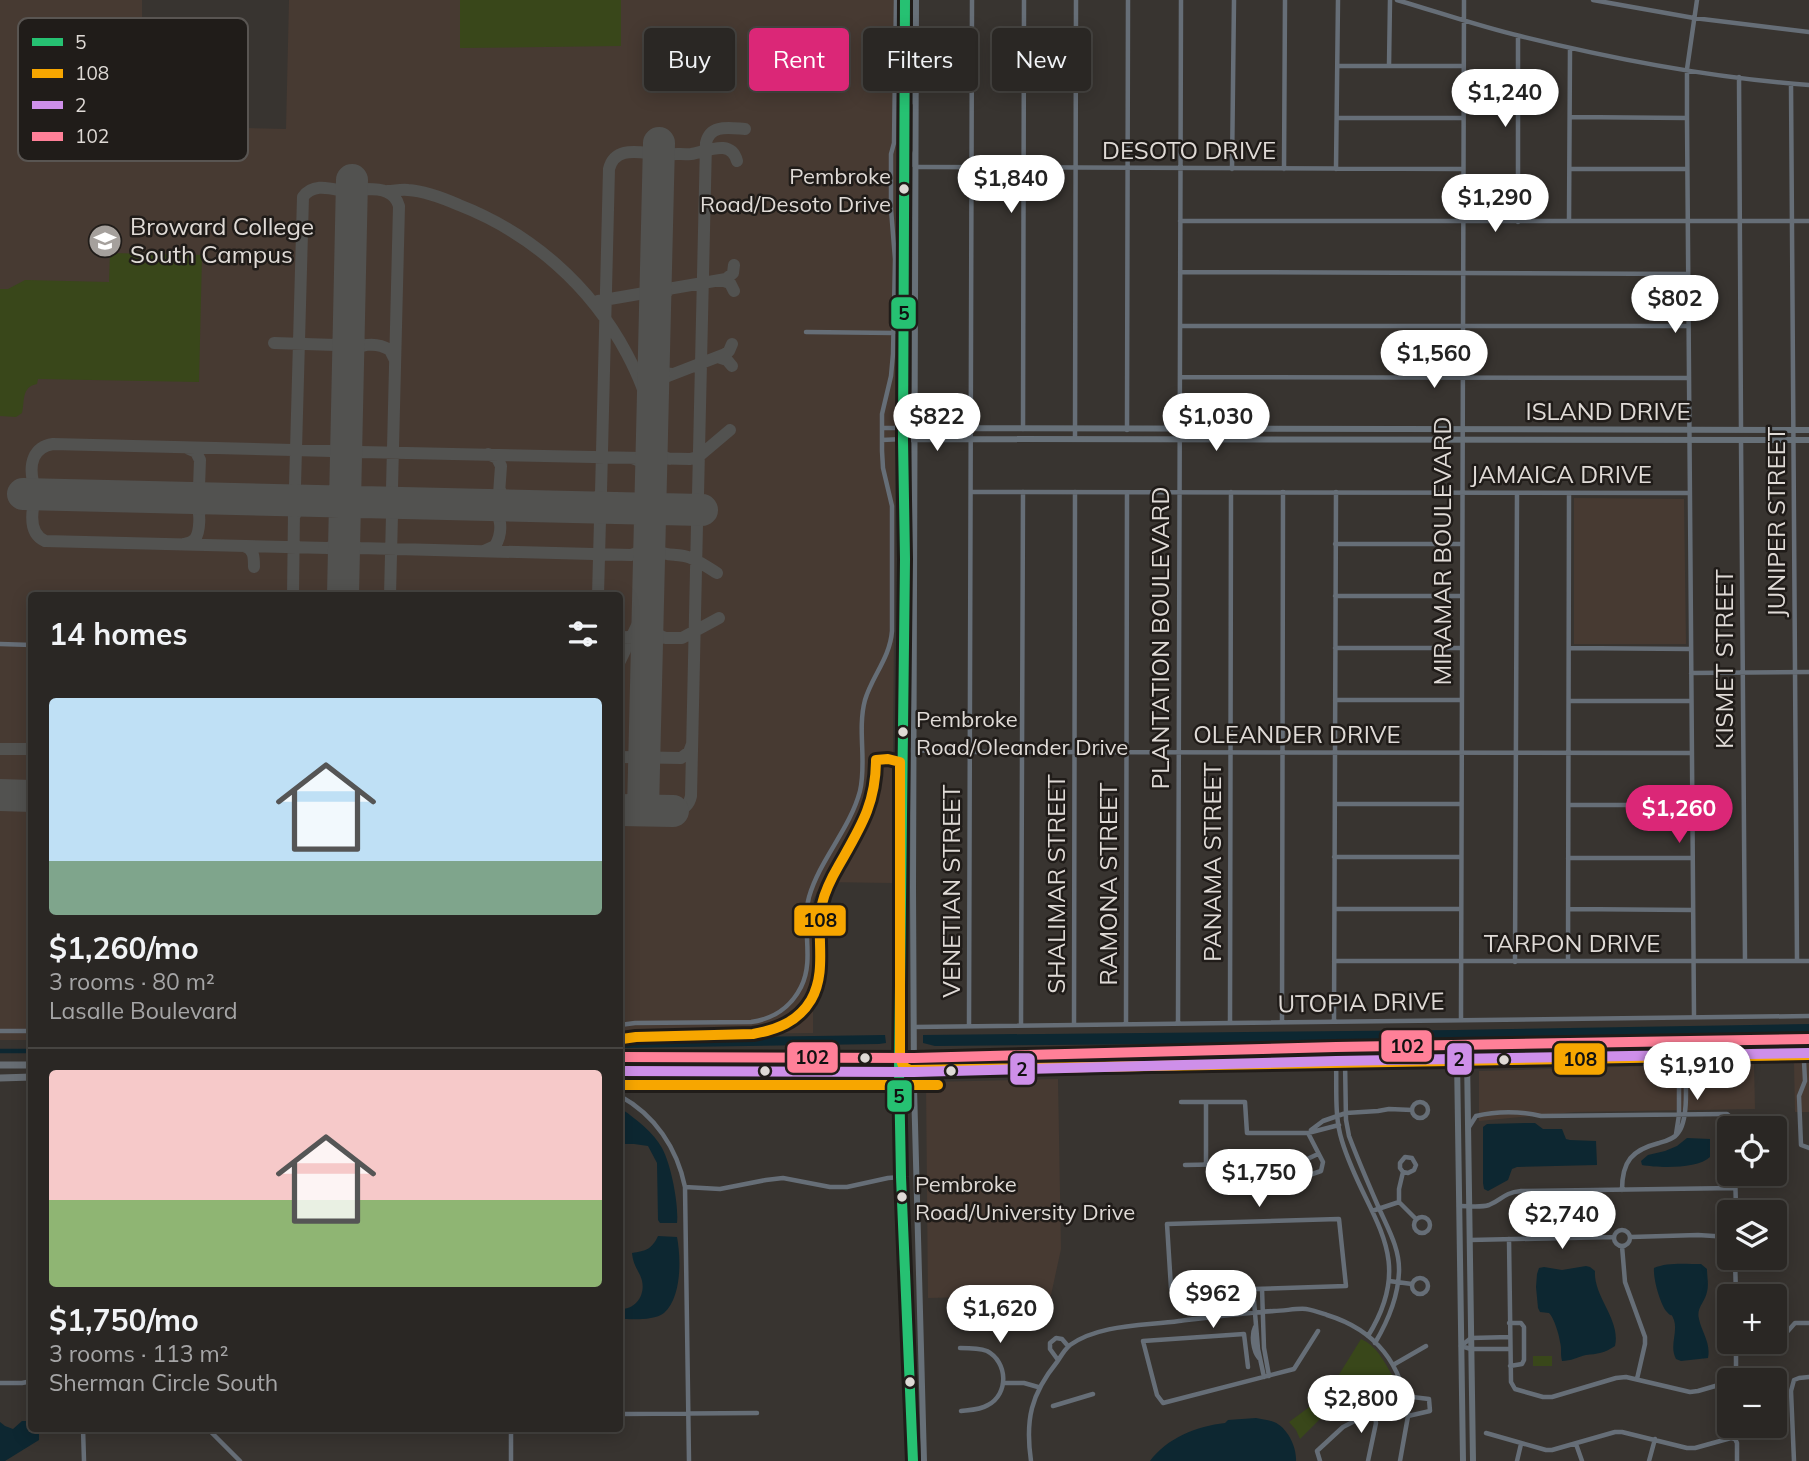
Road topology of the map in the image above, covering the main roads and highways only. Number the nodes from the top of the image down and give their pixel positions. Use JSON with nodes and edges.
{"nodes":[{"id":1,"x":905,"y":0,"type":"edge"},
{"id":2,"x":916,"y":0,"type":"edge"},
{"id":3,"x":905,"y":28,"type":"edge"},
{"id":4,"x":905,"y":91,"type":"edge"},
{"id":5,"x":911,"y":91,"type":"edge"},
{"id":6,"x":905,"y":102,"type":"junction"},
{"id":7,"x":916,"y":104,"type":"junction"},
{"id":8,"x":916,"y":167,"type":"junction"},
{"id":9,"x":903,"y":428,"type":"junction"},
{"id":10,"x":914,"y":428,"type":"junction"},
{"id":11,"x":1809,"y":430,"type":"edge"},
{"id":12,"x":903,"y":439,"type":"junction"},
{"id":13,"x":914,"y":439,"type":"junction"},
{"id":14,"x":1809,"y":440,"type":"edge"},
{"id":15,"x":1809,"y":1041,"type":"edge"},
{"id":16,"x":1674,"y":1045,"type":"junction"},
{"id":17,"x":1462,"y":1048,"type":"junction"},
{"id":18,"x":1137,"y":1053,"type":"junction"},
{"id":19,"x":1805,"y":1053,"type":"edge"},
{"id":20,"x":899,"y":1056,"type":"junction"},
{"id":21,"x":1660,"y":1056,"type":"junction"},
{"id":22,"x":914,"y":1057,"type":"junction"},
{"id":23,"x":1457,"y":1058,"type":"junction"},
{"id":24,"x":1467,"y":1058,"type":"junction"},
{"id":25,"x":623,"y":1059,"type":"edge"},
{"id":26,"x":0,"y":1065,"type":"edge"},
{"id":27,"x":28,"y":1065,"type":"edge"},
{"id":28,"x":1061,"y":1068,"type":"junction"},
{"id":29,"x":623,"y":1071,"type":"edge"},
{"id":30,"x":899,"y":1071,"type":"junction"},
{"id":31,"x":914,"y":1072,"type":"junction"},
{"id":32,"x":28,"y":1077,"type":"edge"},
{"id":33,"x":0,"y":1078,"type":"edge"},
{"id":34,"x":922,"y":1375,"type":"junction"},
{"id":35,"x":910,"y":1376,"type":"junction"},
{"id":36,"x":913,"y":1461,"type":"edge"},
{"id":37,"x":924,"y":1461,"type":"edge"},
{"id":38,"x":1463,"y":1461,"type":"edge"},
{"id":39,"x":1473,"y":1461,"type":"edge"}],
"edges":[{"from":1,"to":3,"type":"main road"},
{"from":2,"to":7,"type":"main road"},
{"from":4,"to":6,"type":"main road"},
{"from":5,"to":7,"type":"main road"},
{"from":6,"to":8,"type":"main road"},
{"from":6,"to":9,"type":"main road"},
{"from":7,"to":8,"type":"main road"},
{"from":8,"to":10,"type":"main road"},
{"from":9,"to":10,"type":"main road","name":"ISLAND DRIVE"},
{"from":9,"to":12,"type":"main road"},
{"from":10,"to":11,"type":"main road","name":"ISLAND DRIVE"},
{"from":10,"to":13,"type":"main road"},
{"from":12,"to":13,"type":"main road","name":"ISLAND DRIVE"},
{"from":12,"to":20,"type":"main road"},
{"from":13,"to":14,"type":"main road","name":"ISLAND DRIVE"},
{"from":13,"to":22,"type":"main road"},
{"from":15,"to":16,"type":"main road"},
{"from":16,"to":17,"type":"main road"},
{"from":16,"to":21,"type":"main road"},
{"from":17,"to":18,"type":"main road"},
{"from":17,"to":23,"type":"main road"},
{"from":17,"to":24,"type":"main road"},
{"from":18,"to":22,"type":"main road"},
{"from":18,"to":28,"type":"main road"},
{"from":19,"to":21,"type":"main road"},
{"from":20,"to":22,"type":"main road"},
{"from":20,"to":25,"type":"main road"},
{"from":20,"to":30,"type":"main road"},
{"from":21,"to":24,"type":"main road"},
{"from":22,"to":31,"type":"main road"},
{"from":23,"to":24,"type":"main road"},
{"from":23,"to":28,"type":"main road"},
{"from":23,"to":38,"type":"main road"},
{"from":24,"to":39,"type":"main road"},
{"from":26,"to":27,"type":"main road"},
{"from":28,"to":31,"type":"main road"},
{"from":29,"to":30,"type":"main road"},
{"from":30,"to":31,"type":"main road"},
{"from":30,"to":35,"type":"main road"},
{"from":31,"to":34,"type":"main road"},
{"from":32,"to":33,"type":"main road"},
{"from":34,"to":35,"type":"main road"},
{"from":34,"to":37,"type":"main road"},
{"from":35,"to":36,"type":"main road"}]}
